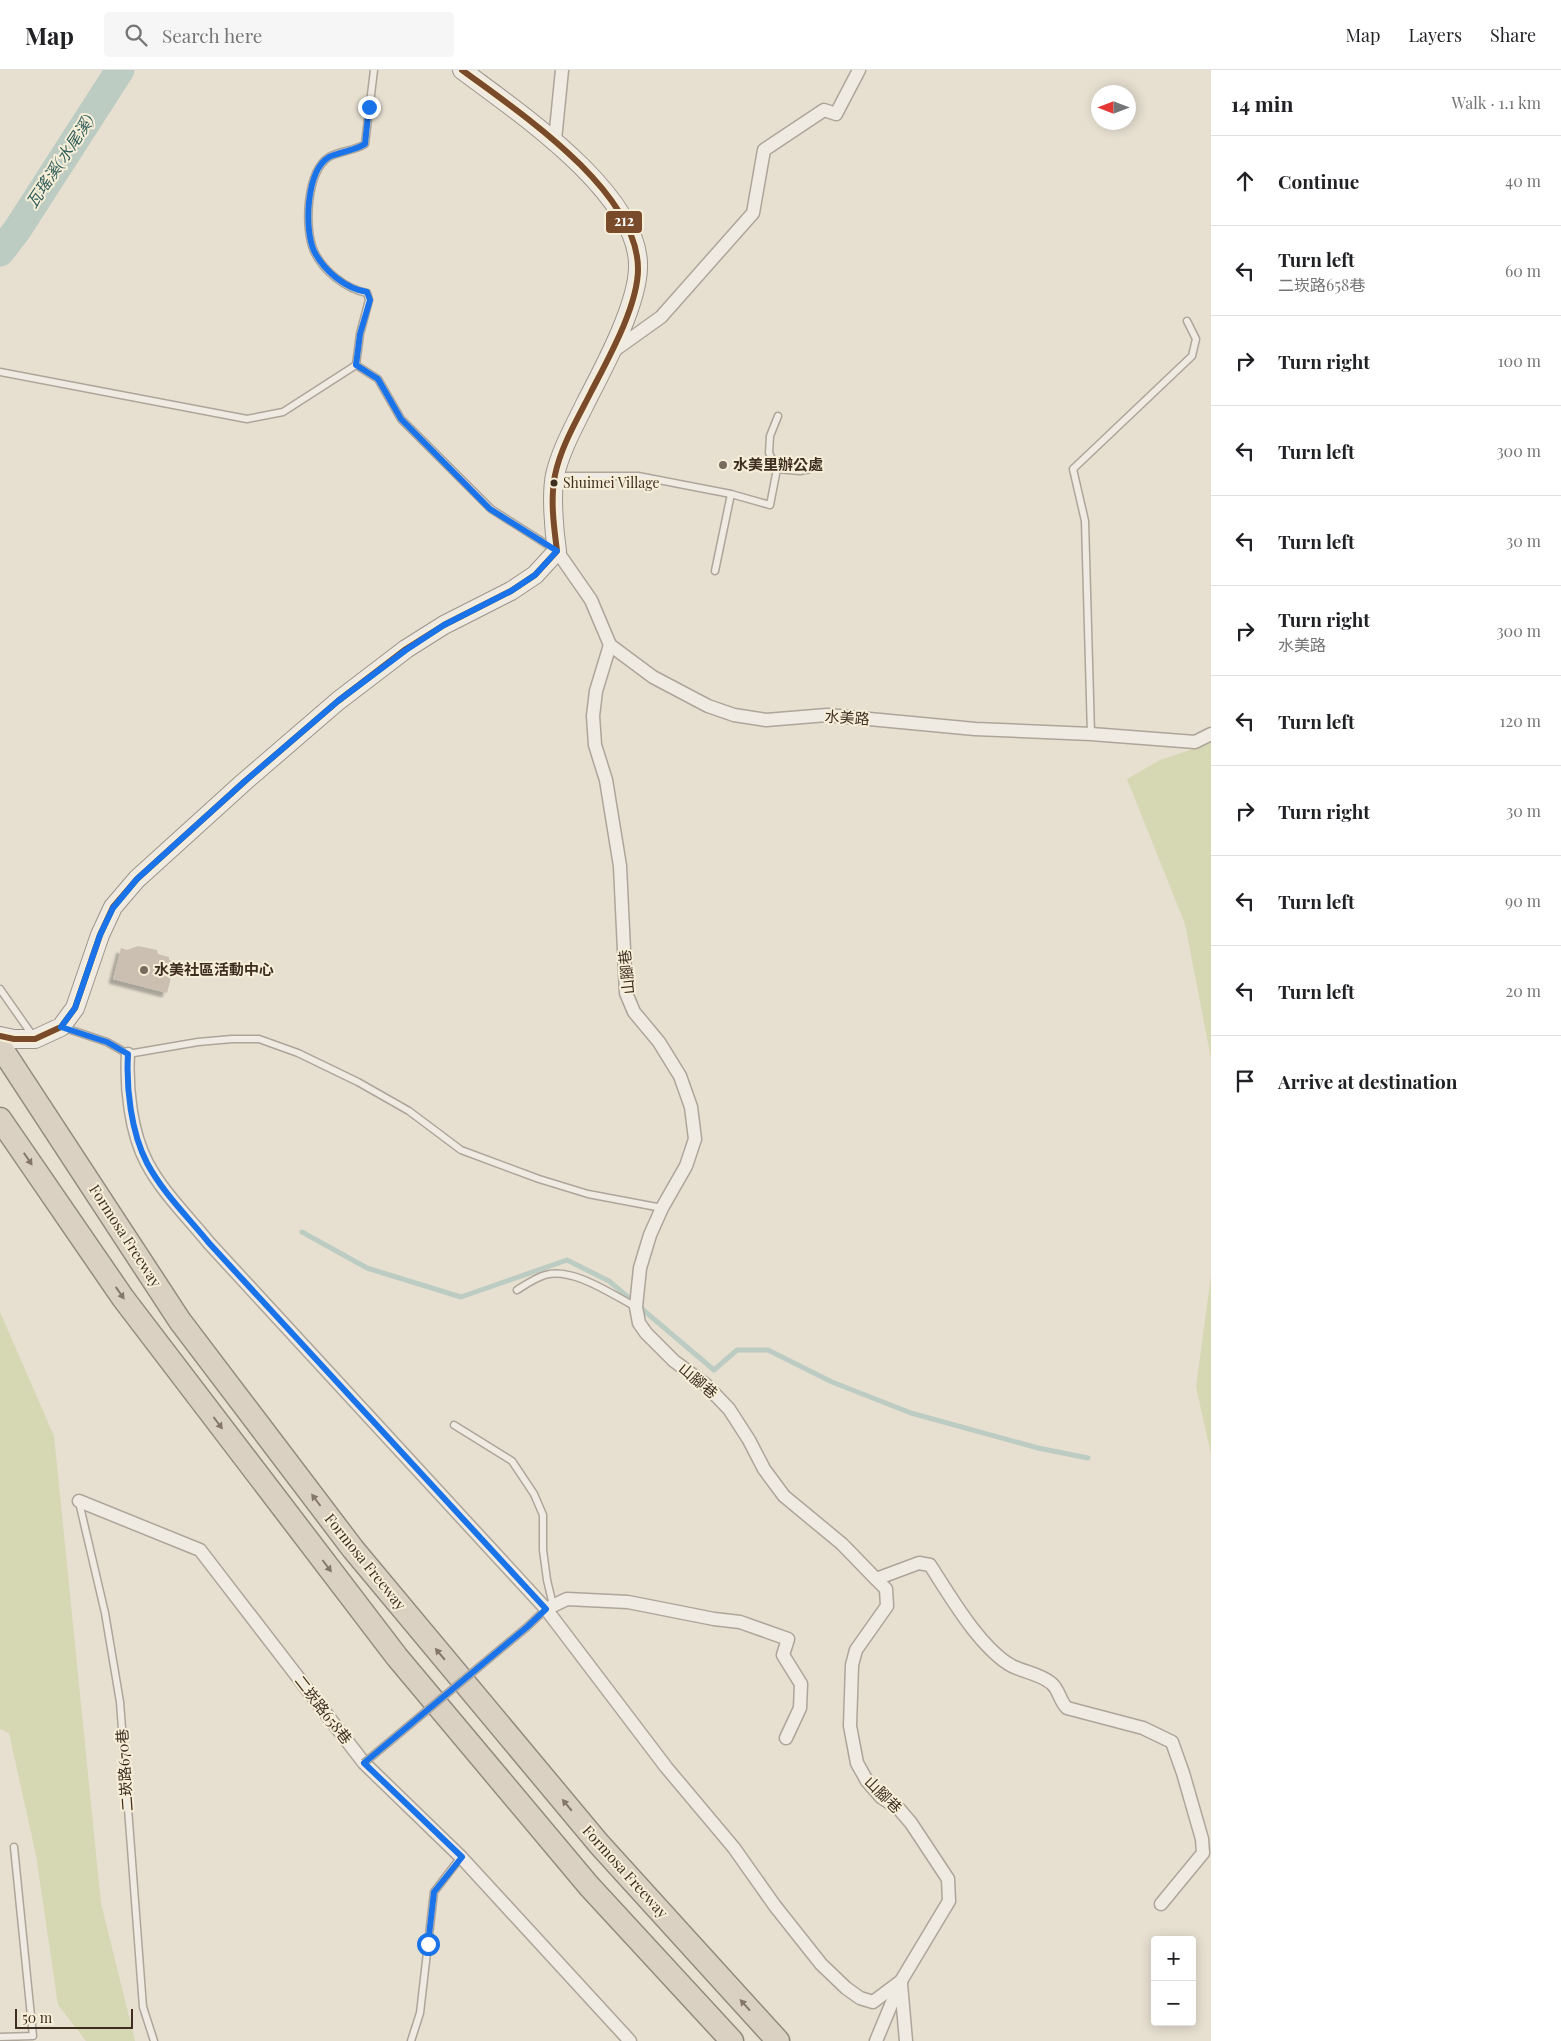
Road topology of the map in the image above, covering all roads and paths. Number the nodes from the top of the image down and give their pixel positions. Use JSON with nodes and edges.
{"nodes":[{"id":1,"x":374,"y":70,"type":"edge"},
{"id":2,"x":462,"y":70,"type":"edge"},
{"id":3,"x":562,"y":70,"type":"edge"},
{"id":4,"x":859,"y":70,"type":"edge"},
{"id":5,"x":555,"y":140,"type":"junction"},
{"id":6,"x":1186,"y":320,"type":"dead end"},
{"id":7,"x":610,"y":354,"type":"junction"},
{"id":8,"x":356,"y":365,"type":"junction"},
{"id":9,"x":0,"y":372,"type":"edge"},
{"id":10,"x":778,"y":416,"type":"dead end"},
{"id":11,"x":777,"y":469,"type":"junction"},
{"id":12,"x":810,"y":469,"type":"dead end"},
{"id":13,"x":555,"y":476,"type":"junction"},
{"id":14,"x":731,"y":494,"type":"junction"},
{"id":15,"x":557,"y":551,"type":"junction"},
{"id":16,"x":715,"y":571,"type":"dead end"},
{"id":17,"x":610,"y":645,"type":"junction"},
{"id":18,"x":1090,"y":734,"type":"junction"},
{"id":19,"x":1211,"y":734,"type":"edge"},
{"id":20,"x":0,"y":989,"type":"edge"},
{"id":21,"x":61,"y":1027,"type":"junction"},
{"id":22,"x":0,"y":1036,"type":"edge"},
{"id":23,"x":35,"y":1039,"type":"junction"},
{"id":24,"x":128,"y":1054,"type":"junction"},
{"id":25,"x":6,"y":1055,"type":"edge"},
{"id":26,"x":0,"y":1119,"type":"edge"},
{"id":27,"x":662,"y":1208,"type":"junction"},
{"id":28,"x":517,"y":1290,"type":"dead end"},
{"id":29,"x":636,"y":1307,"type":"junction"},
{"id":30,"x":454,"y":1426,"type":"dead end"},
{"id":31,"x":79,"y":1501,"type":"joint"},
{"id":32,"x":876,"y":1579,"type":"junction"},
{"id":33,"x":549,"y":1607,"type":"junction"},
{"id":34,"x":786,"y":1738,"type":"dead end"},
{"id":35,"x":364,"y":1763,"type":"junction"},
{"id":36,"x":14,"y":1847,"type":"dead end"},
{"id":37,"x":462,"y":1857,"type":"junction"},
{"id":38,"x":1161,"y":1904,"type":"dead end"},
{"id":39,"x":901,"y":1982,"type":"junction"},
{"id":40,"x":879,"y":2035,"type":"edge"},
{"id":41,"x":0,"y":2037,"type":"edge"},
{"id":42,"x":154,"y":2041,"type":"edge"},
{"id":43,"x":411,"y":2041,"type":"edge"},
{"id":44,"x":630,"y":2041,"type":"edge"},
{"id":45,"x":732,"y":2041,"type":"edge"},
{"id":46,"x":778,"y":2041,"type":"edge"},
{"id":47,"x":906,"y":2041,"type":"edge"}],
"edges":[{"from":1,"to":8,"type":"lane"},
{"from":2,"to":5,"type":"street"},
{"from":3,"to":5,"type":"street"},
{"from":4,"to":7,"type":"street"},
{"from":5,"to":7,"type":"street"},
{"from":6,"to":18,"type":"lane"},
{"from":7,"to":13,"type":"street"},
{"from":8,"to":9,"type":"lane"},
{"from":8,"to":15,"type":"lane"},
{"from":10,"to":11,"type":"lane"},
{"from":11,"to":12,"type":"lane"},
{"from":11,"to":14,"type":"lane"},
{"from":13,"to":14,"type":"lane"},
{"from":13,"to":15,"type":"street"},
{"from":14,"to":16,"type":"lane"},
{"from":15,"to":17,"type":"street"},
{"from":15,"to":21,"type":"street"},
{"from":17,"to":18,"type":"street","name":"水美路"},
{"from":17,"to":27,"type":"street","name":"山腳巷"},
{"from":18,"to":19,"type":"street","name":"水美路"},
{"from":20,"to":23,"type":"lane"},
{"from":21,"to":23,"type":"street"},
{"from":21,"to":24,"type":"lane"},
{"from":22,"to":23,"type":"street"},
{"from":24,"to":27,"type":"lane"},
{"from":24,"to":33,"type":"street"},
{"from":46,"to":25,"type":"highway","name":"Formosa Freeway","one_way":true},
{"from":26,"to":45,"type":"highway","name":"Formosa Freeway","one_way":true},
{"from":27,"to":29,"type":"street","name":"山腳巷"},
{"from":28,"to":29,"type":"lane"},
{"from":29,"to":32,"type":"street","name":"山腳巷"},
{"from":30,"to":33,"type":"lane"},
{"from":31,"to":35,"type":"street","name":"二崁路658巷"},
{"from":31,"to":42,"type":"lane","name":"二崁路670巷"},
{"from":32,"to":38,"type":"street"},
{"from":32,"to":39,"type":"street","name":"山腳巷"},
{"from":33,"to":34,"type":"street"},
{"from":33,"to":35,"type":"lane","bridge":true},
{"from":33,"to":39,"type":"street"},
{"from":35,"to":37,"type":"street","name":"二崁路658巷"},
{"from":36,"to":41,"type":"lane"},
{"from":37,"to":43,"type":"lane"},
{"from":37,"to":44,"type":"street","name":"二崁路658巷"},
{"from":39,"to":40,"type":"street","name":"山腳巷"},
{"from":39,"to":47,"type":"street"}]}
